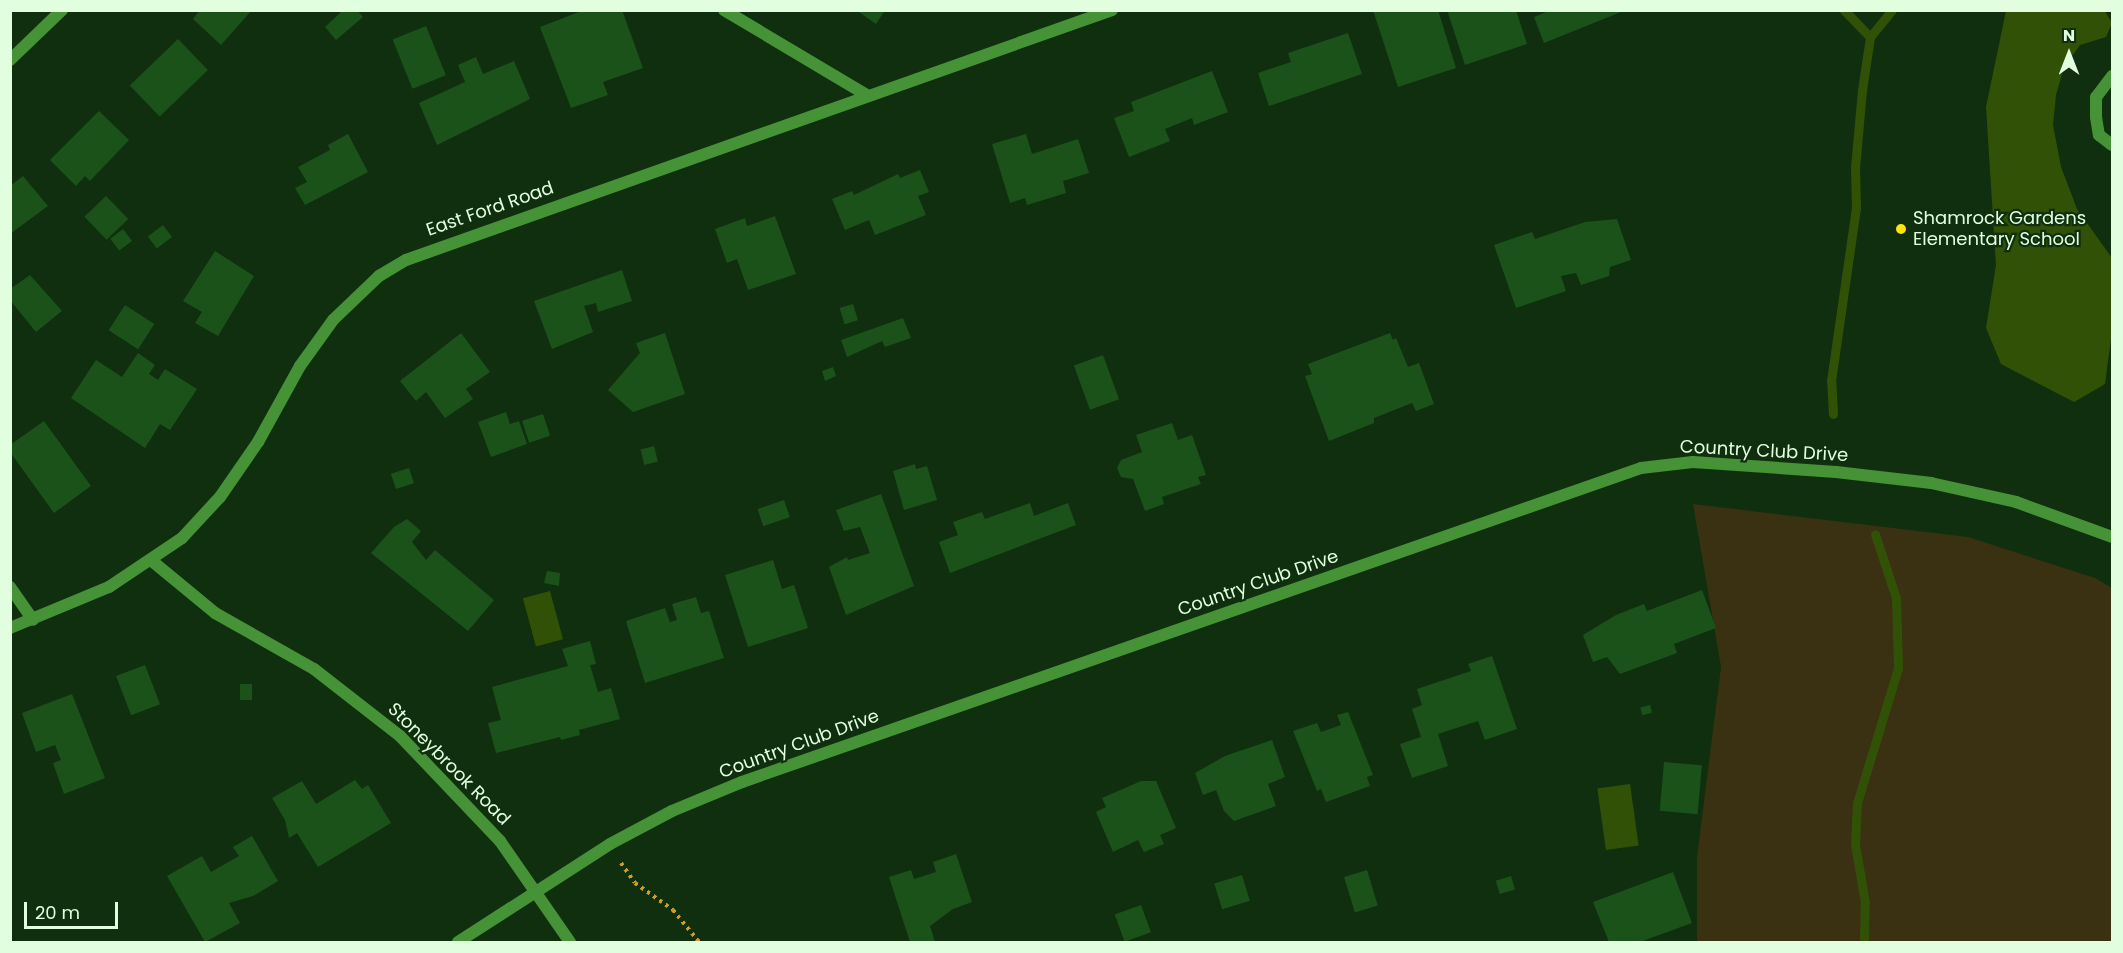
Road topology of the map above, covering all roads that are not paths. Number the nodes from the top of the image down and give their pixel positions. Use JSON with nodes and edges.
{"nodes":[{"id":1,"x":62,"y":10,"type":"edge"},
{"id":2,"x":724,"y":10,"type":"edge"},
{"id":3,"x":1112,"y":10,"type":"edge"},
{"id":4,"x":10,"y":60,"type":"edge"},
{"id":5,"x":2112,"y":76,"type":"edge"},
{"id":6,"x":868,"y":96,"type":"junction"},
{"id":7,"x":2112,"y":145,"type":"edge"},
{"id":8,"x":2112,"y":537,"type":"edge"},
{"id":9,"x":152,"y":561,"type":"junction"},
{"id":10,"x":10,"y":587,"type":"edge"},
{"id":11,"x":33,"y":620,"type":"junction"},
{"id":12,"x":10,"y":628,"type":"edge"},
{"id":13,"x":537,"y":890,"type":"junction"},
{"id":14,"x":458,"y":942,"type":"edge"},
{"id":15,"x":570,"y":942,"type":"edge"}],
"edges":[{"from":1,"to":4,"type":"street"},
{"from":2,"to":6,"type":"street"},
{"from":3,"to":6,"type":"street","name":"East Ford Road"},
{"from":5,"to":7,"type":"street"},
{"from":6,"to":9,"type":"street","name":"East Ford Road"},
{"from":8,"to":13,"type":"street","name":"Country Club Drive"},
{"from":9,"to":11,"type":"street","name":"East Ford Road"},
{"from":9,"to":13,"type":"street","name":"Stoneybrook Road"},
{"from":10,"to":11,"type":"street"},
{"from":11,"to":12,"type":"street","name":"East Ford Road"},
{"from":13,"to":14,"type":"street","name":"Country Club Drive"},
{"from":13,"to":15,"type":"street","name":"Stoneybrook Road"}]}
